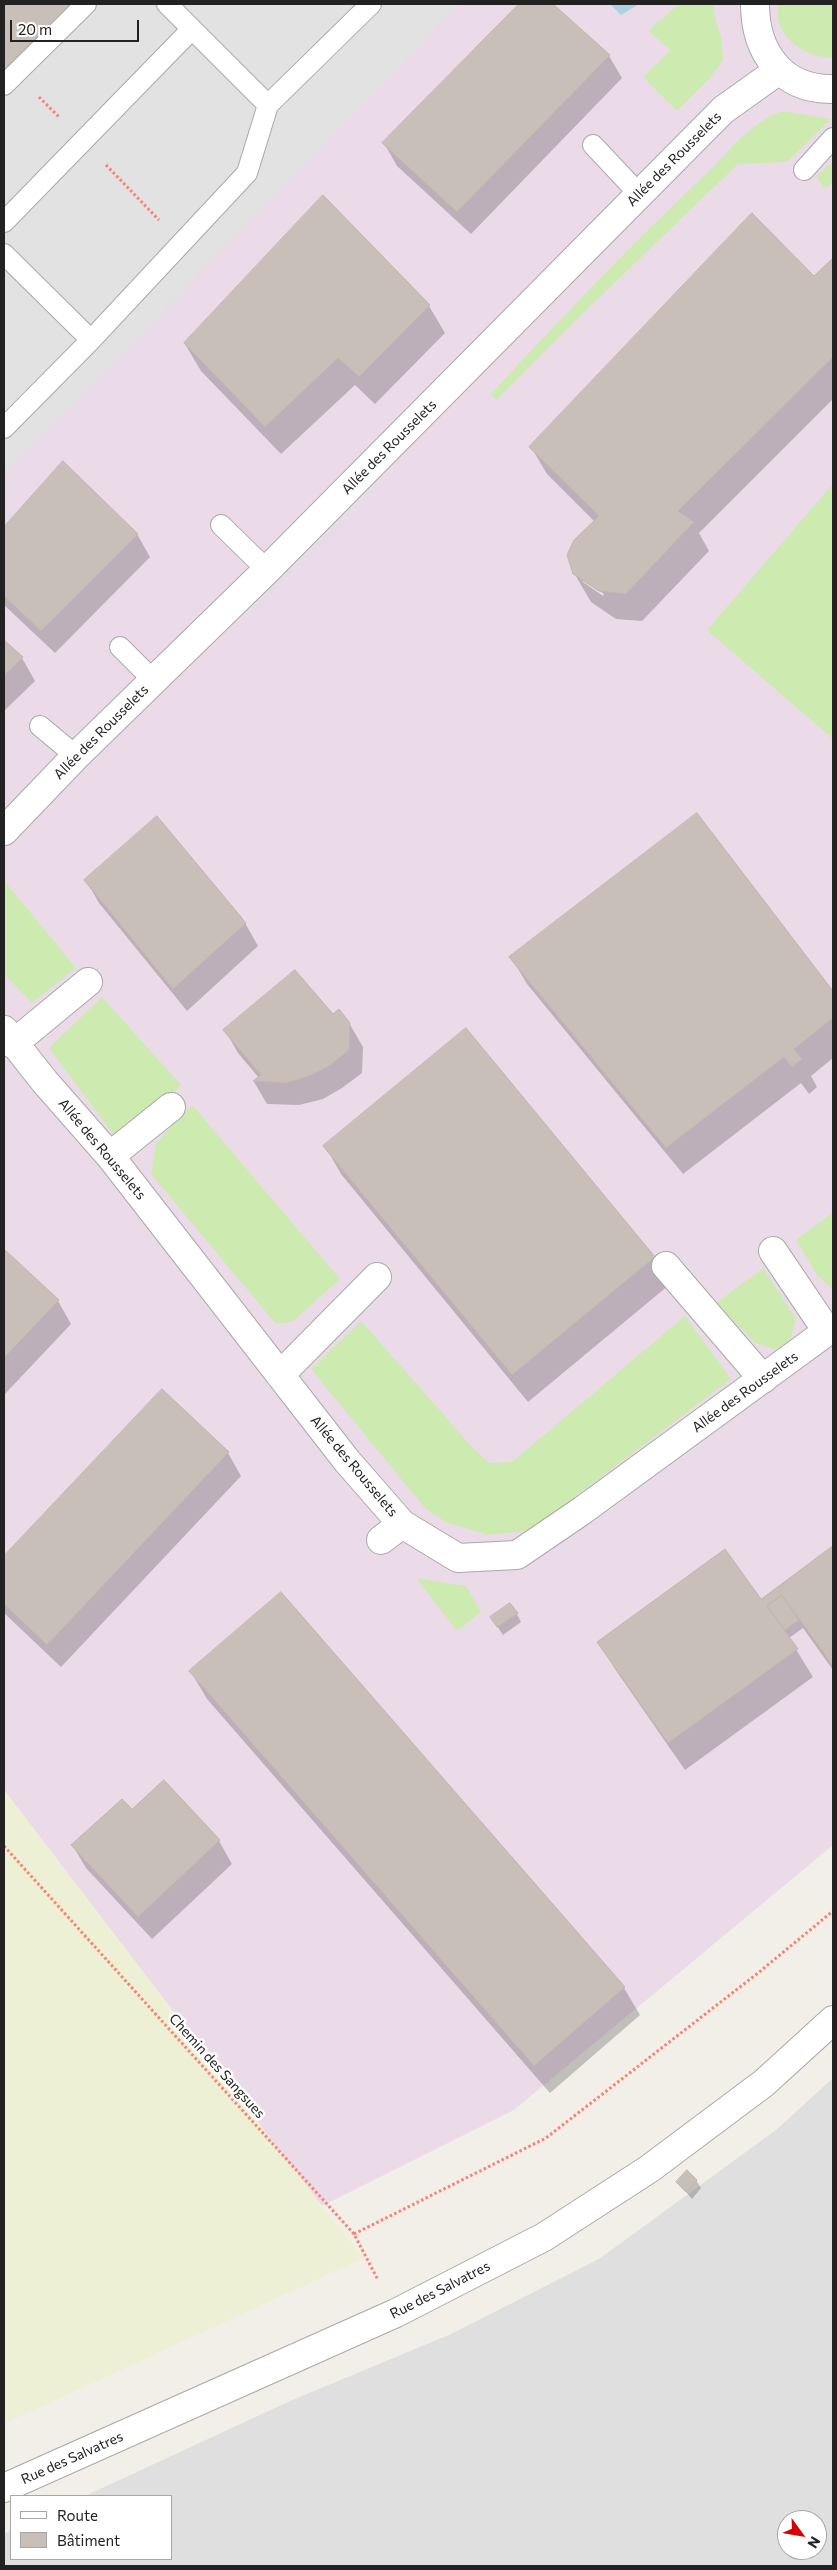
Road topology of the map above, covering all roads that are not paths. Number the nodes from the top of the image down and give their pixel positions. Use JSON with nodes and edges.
{"nodes":[{"id":1,"x":86,"y":4,"type":"edge"},
{"id":2,"x":167,"y":4,"type":"edge"},
{"id":3,"x":371,"y":4,"type":"edge"},
{"id":4,"x":755,"y":4,"type":"edge"},
{"id":5,"x":192,"y":29,"type":"junction"},
{"id":6,"x":779,"y":70,"type":"junction"},
{"id":7,"x":4,"y":85,"type":"edge"},
{"id":8,"x":833,"y":89,"type":"edge"},
{"id":9,"x":268,"y":105,"type":"junction"},
{"id":10,"x":833,"y":138,"type":"edge"},
{"id":11,"x":593,"y":145,"type":"dead end"},
{"id":12,"x":804,"y":170,"type":"dead end"},
{"id":13,"x":639,"y":194,"type":"junction"},
{"id":14,"x":4,"y":222,"type":"edge"},
{"id":15,"x":4,"y":254,"type":"edge"},
{"id":16,"x":91,"y":340,"type":"junction"},
{"id":17,"x":8,"y":417,"type":"edge"},
{"id":18,"x":221,"y":525,"type":"dead end"},
{"id":19,"x":267,"y":570,"type":"junction"},
{"id":20,"x":120,"y":647,"type":"dead end"},
{"id":21,"x":154,"y":681,"type":"junction"},
{"id":22,"x":40,"y":726,"type":"dead end"},
{"id":23,"x":76,"y":756,"type":"junction"},
{"id":24,"x":4,"y":831,"type":"edge"},
{"id":25,"x":88,"y":982,"type":"dead end"},
{"id":26,"x":8,"y":1037,"type":"edge"},
{"id":27,"x":171,"y":1107,"type":"dead end"},
{"id":28,"x":110,"y":1156,"type":"junction"},
{"id":29,"x":773,"y":1251,"type":"dead end"},
{"id":30,"x":666,"y":1266,"type":"dead end"},
{"id":31,"x":377,"y":1277,"type":"dead end"},
{"id":32,"x":830,"y":1329,"type":"edge"},
{"id":33,"x":280,"y":1375,"type":"junction"},
{"id":34,"x":763,"y":1379,"type":"junction"},
{"id":35,"x":833,"y":2020,"type":"edge"},
{"id":36,"x":4,"y":2488,"type":"edge"}],
"edges":[{"from":1,"to":7,"type":"lane"},
{"from":2,"to":5,"type":"lane"},
{"from":3,"to":9,"type":"lane"},
{"from":4,"to":6,"type":"street"},
{"from":5,"to":9,"type":"lane"},
{"from":5,"to":14,"type":"lane"},
{"from":6,"to":8,"type":"street"},
{"from":6,"to":13,"type":"street","name":"Allée des Rousselets"},
{"from":9,"to":16,"type":"lane"},
{"from":10,"to":12,"type":"lane"},
{"from":11,"to":13,"type":"lane"},
{"from":13,"to":19,"type":"street","name":"Allée des Rousselets"},
{"from":15,"to":16,"type":"lane"},
{"from":16,"to":17,"type":"lane"},
{"from":18,"to":19,"type":"lane"},
{"from":19,"to":21,"type":"street","name":"Allée des Rousselets"},
{"from":20,"to":21,"type":"lane"},
{"from":21,"to":23,"type":"street","name":"Allée des Rousselets"},
{"from":22,"to":23,"type":"lane"},
{"from":23,"to":24,"type":"street","name":"Allée des Rousselets"},
{"from":25,"to":26,"type":"street"},
{"from":26,"to":28,"type":"street","name":"Allée des Rousselets"},
{"from":27,"to":28,"type":"street"},
{"from":28,"to":33,"type":"street","name":"Allée des Rousselets"},
{"from":29,"to":32,"type":"street"},
{"from":30,"to":34,"type":"street"},
{"from":31,"to":33,"type":"street"},
{"from":32,"to":34,"type":"street","name":"Allée des Rousselets"},
{"from":33,"to":34,"type":"street","name":"Allée des Rousselets"},
{"from":35,"to":36,"type":"street","name":"Rue des Salvatres"}]}
